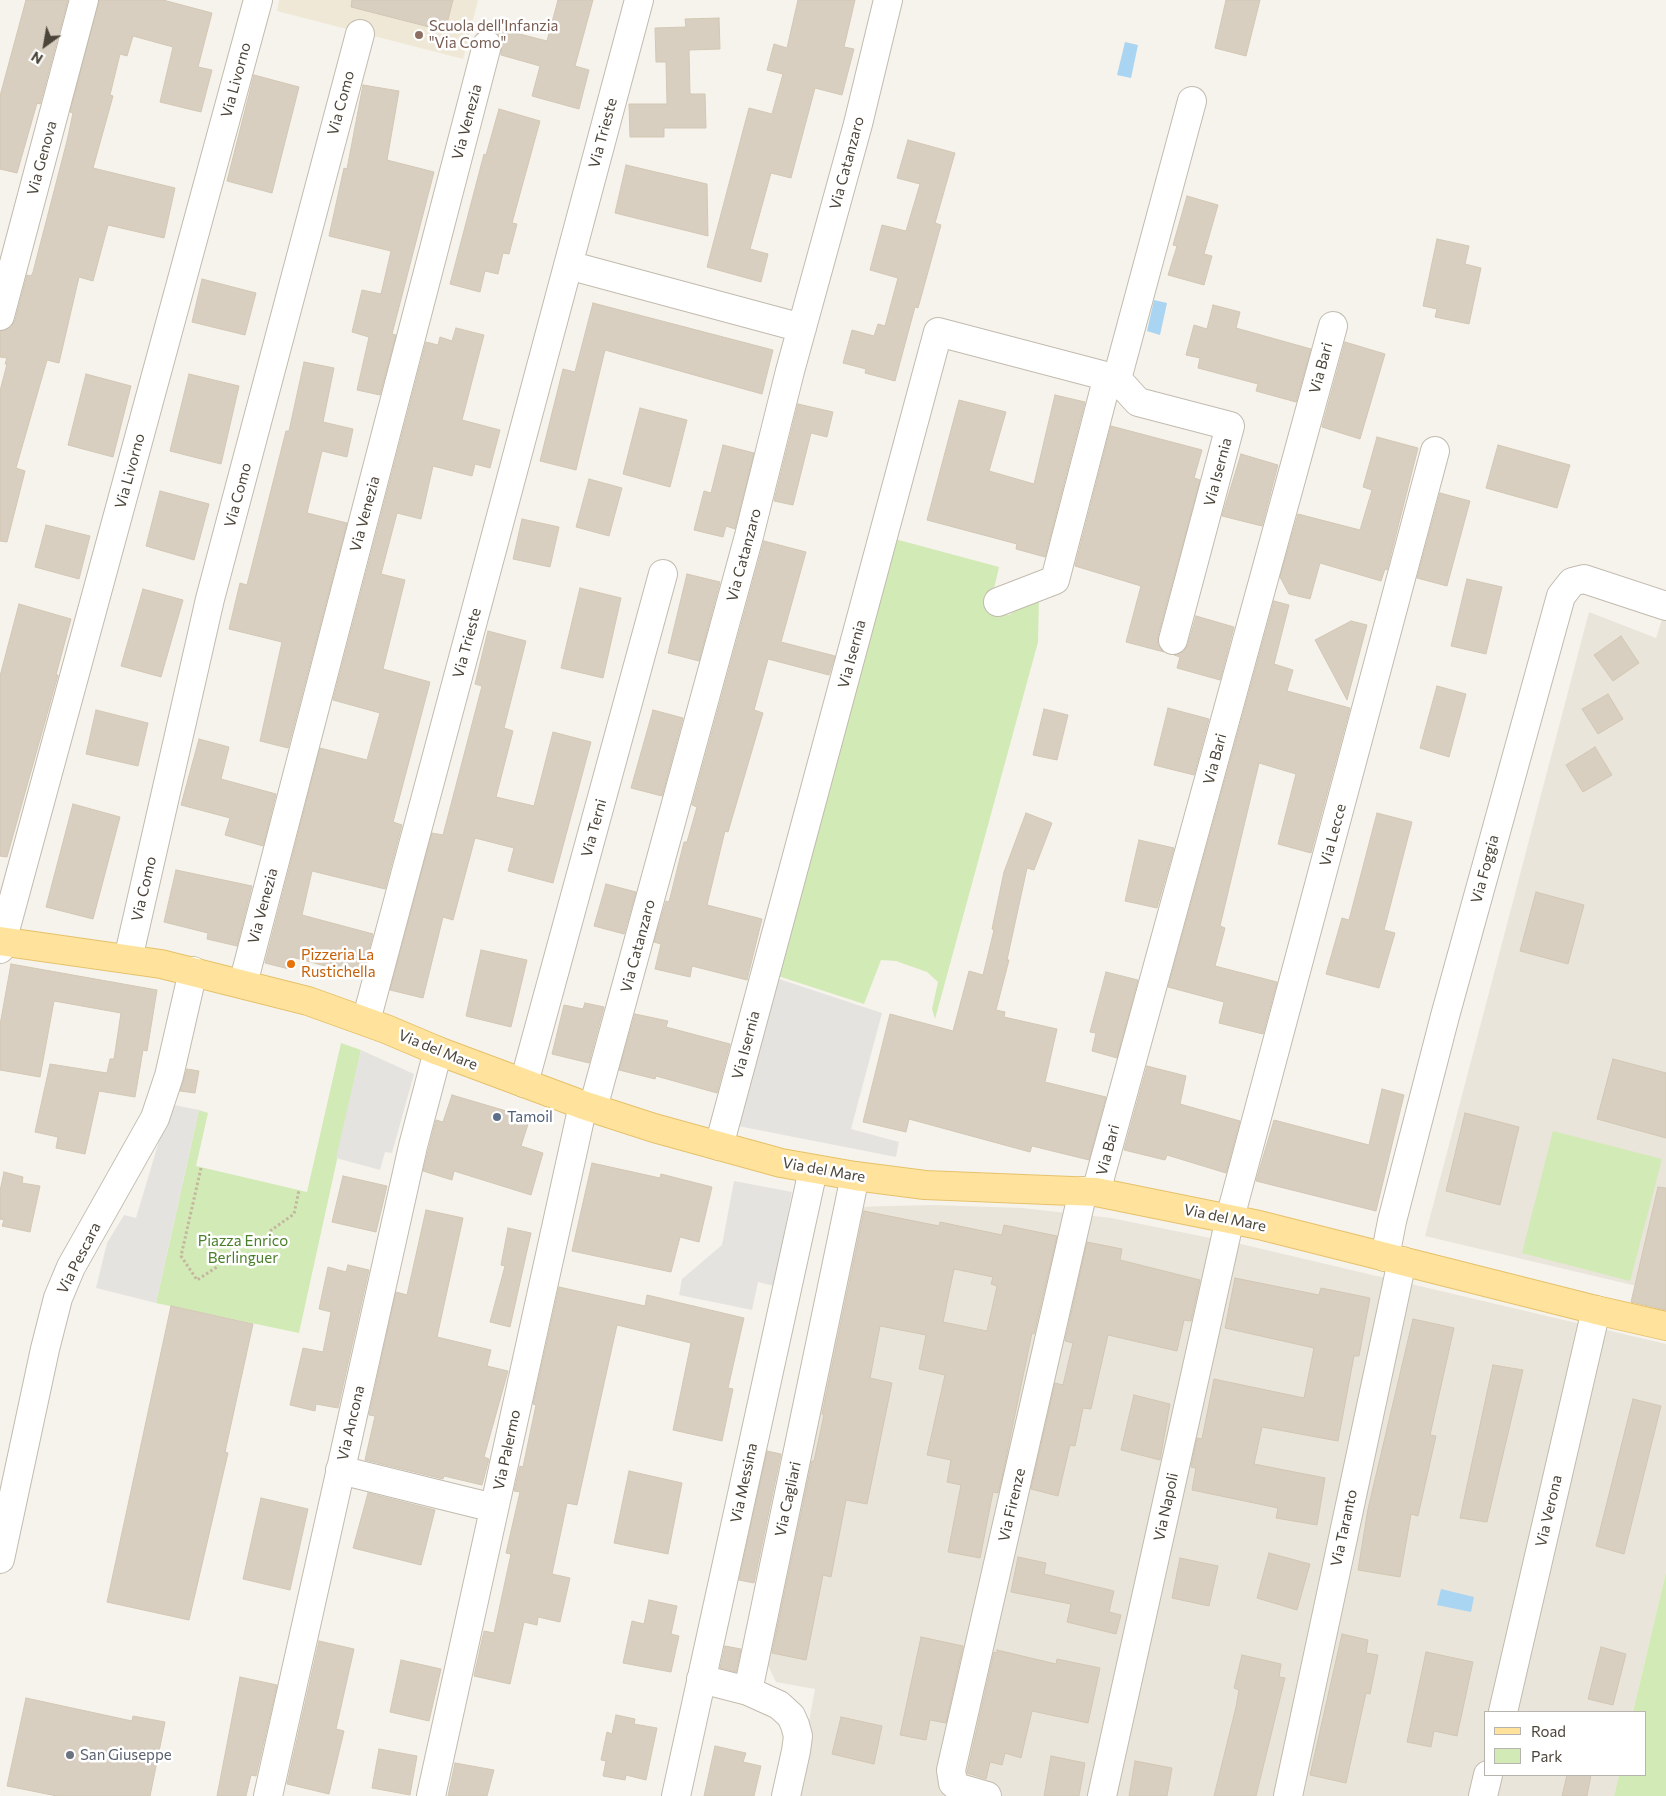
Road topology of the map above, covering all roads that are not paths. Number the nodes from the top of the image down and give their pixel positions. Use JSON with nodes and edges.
{"nodes":[{"id":1,"x":84,"y":0,"type":"edge"},
{"id":2,"x":258,"y":0,"type":"edge"},
{"id":3,"x":639,"y":0,"type":"edge"},
{"id":4,"x":888,"y":0,"type":"edge"},
{"id":5,"x":360,"y":34,"type":"dead end"},
{"id":6,"x":487,"y":45,"type":"dead end"},
{"id":7,"x":1192,"y":101,"type":"dead end"},
{"id":8,"x":568,"y":266,"type":"junction"},
{"id":9,"x":0,"y":316,"type":"edge"},
{"id":10,"x":1333,"y":326,"type":"dead end"},
{"id":11,"x":802,"y":328,"type":"junction"},
{"id":12,"x":1113,"y":377,"type":"junction"},
{"id":13,"x":1435,"y":451,"type":"dead end"},
{"id":14,"x":663,"y":574,"type":"dead end"},
{"id":15,"x":998,"y":602,"type":"dead end"},
{"id":16,"x":1666,"y":606,"type":"edge"},
{"id":17,"x":1173,"y":640,"type":"dead end"},
{"id":18,"x":0,"y":944,"type":"edge"},
{"id":19,"x":128,"y":958,"type":"junction"},
{"id":20,"x":193,"y":971,"type":"junction"},
{"id":21,"x":243,"y":984,"type":"junction"},
{"id":22,"x":366,"y":1021,"type":"junction"},
{"id":23,"x":438,"y":1052,"type":"junction"},
{"id":24,"x":524,"y":1083,"type":"junction"},
{"id":25,"x":588,"y":1106,"type":"junction"},
{"id":26,"x":719,"y":1146,"type":"junction"},
{"id":27,"x":813,"y":1170,"type":"junction"},
{"id":28,"x":855,"y":1176,"type":"junction"},
{"id":29,"x":1090,"y":1192,"type":"junction"},
{"id":30,"x":1230,"y":1218,"type":"junction"},
{"id":31,"x":1393,"y":1259,"type":"junction"},
{"id":32,"x":1596,"y":1310,"type":"junction"},
{"id":33,"x":1666,"y":1326,"type":"edge"},
{"id":34,"x":340,"y":1470,"type":"junction"},
{"id":35,"x":494,"y":1508,"type":"junction"},
{"id":36,"x":0,"y":1559,"type":"edge"},
{"id":37,"x":701,"y":1679,"type":"junction"},
{"id":38,"x":748,"y":1692,"type":"junction"},
{"id":39,"x":1503,"y":1711,"type":"edge"},
{"id":40,"x":1488,"y":1776,"type":"edge"},
{"id":41,"x":268,"y":1796,"type":"edge"},
{"id":42,"x":431,"y":1796,"type":"edge"},
{"id":43,"x":676,"y":1796,"type":"edge"},
{"id":44,"x":786,"y":1796,"type":"edge"},
{"id":45,"x":987,"y":1796,"type":"edge"},
{"id":46,"x":1102,"y":1796,"type":"edge"},
{"id":47,"x":1288,"y":1796,"type":"edge"},
{"id":48,"x":1483,"y":1796,"type":"edge"}],
"edges":[{"from":1,"to":9,"type":"street","name":"Via Genova"},
{"from":2,"to":18,"type":"street","name":"Via Livorno"},
{"from":3,"to":8,"type":"street","name":"Via Trieste"},
{"from":4,"to":11,"type":"street","name":"Via Catanzaro"},
{"from":5,"to":19,"type":"street","name":"Via Como"},
{"from":6,"to":21,"type":"street","name":"Via Venezia"},
{"from":7,"to":12,"type":"street"},
{"from":8,"to":11,"type":"street"},
{"from":8,"to":22,"type":"street","name":"Via Trieste"},
{"from":10,"to":29,"type":"street","name":"Via Bari"},
{"from":11,"to":25,"type":"street","name":"Via Catanzaro"},
{"from":12,"to":15,"type":"street"},
{"from":12,"to":17,"type":"street","name":"Via Isernia"},
{"from":12,"to":26,"type":"street","name":"Via Isernia"},
{"from":13,"to":30,"type":"street","name":"Via Lecce"},
{"from":14,"to":24,"type":"street","name":"Via Terni"},
{"from":16,"to":31,"type":"street","name":"Via Foggia"},
{"from":18,"to":19,"type":"main road","name":"Via del Mare"},
{"from":19,"to":20,"type":"main road","name":"Via del Mare"},
{"from":20,"to":21,"type":"main road","name":"Via del Mare"},
{"from":20,"to":36,"type":"street","name":"Via Pescara"},
{"from":21,"to":22,"type":"main road","name":"Via del Mare"},
{"from":22,"to":23,"type":"main road","name":"Via del Mare"},
{"from":23,"to":24,"type":"main road","name":"Via del Mare"},
{"from":23,"to":34,"type":"street","name":"Via Ancona"},
{"from":24,"to":25,"type":"main road","name":"Via del Mare"},
{"from":25,"to":26,"type":"main road","name":"Via del Mare"},
{"from":25,"to":35,"type":"street","name":"Via Palermo"},
{"from":26,"to":27,"type":"main road","name":"Via del Mare"},
{"from":27,"to":28,"type":"main road","name":"Via del Mare"},
{"from":27,"to":37,"type":"street","name":"Via Messina"},
{"from":28,"to":29,"type":"main road","name":"Via del Mare"},
{"from":28,"to":38,"type":"street","name":"Via Cagliari"},
{"from":29,"to":30,"type":"main road","name":"Via del Mare"},
{"from":29,"to":45,"type":"street","name":"Via Firenze"},
{"from":30,"to":31,"type":"main road","name":"Via del Mare"},
{"from":30,"to":46,"type":"street","name":"Via Napoli"},
{"from":31,"to":32,"type":"main road","name":"Via del Mare"},
{"from":31,"to":47,"type":"street","name":"Via Taranto"},
{"from":32,"to":33,"type":"main road","name":"Via del Mare"},
{"from":32,"to":39,"type":"street","name":"Via Verona"},
{"from":34,"to":35,"type":"street"},
{"from":34,"to":41,"type":"street","name":"Via Ancona"},
{"from":35,"to":42,"type":"street","name":"Via Palermo"},
{"from":37,"to":38,"type":"street"},
{"from":37,"to":43,"type":"street","name":"Via Messina"},
{"from":38,"to":44,"type":"street"},
{"from":40,"to":48,"type":"street"}]}
